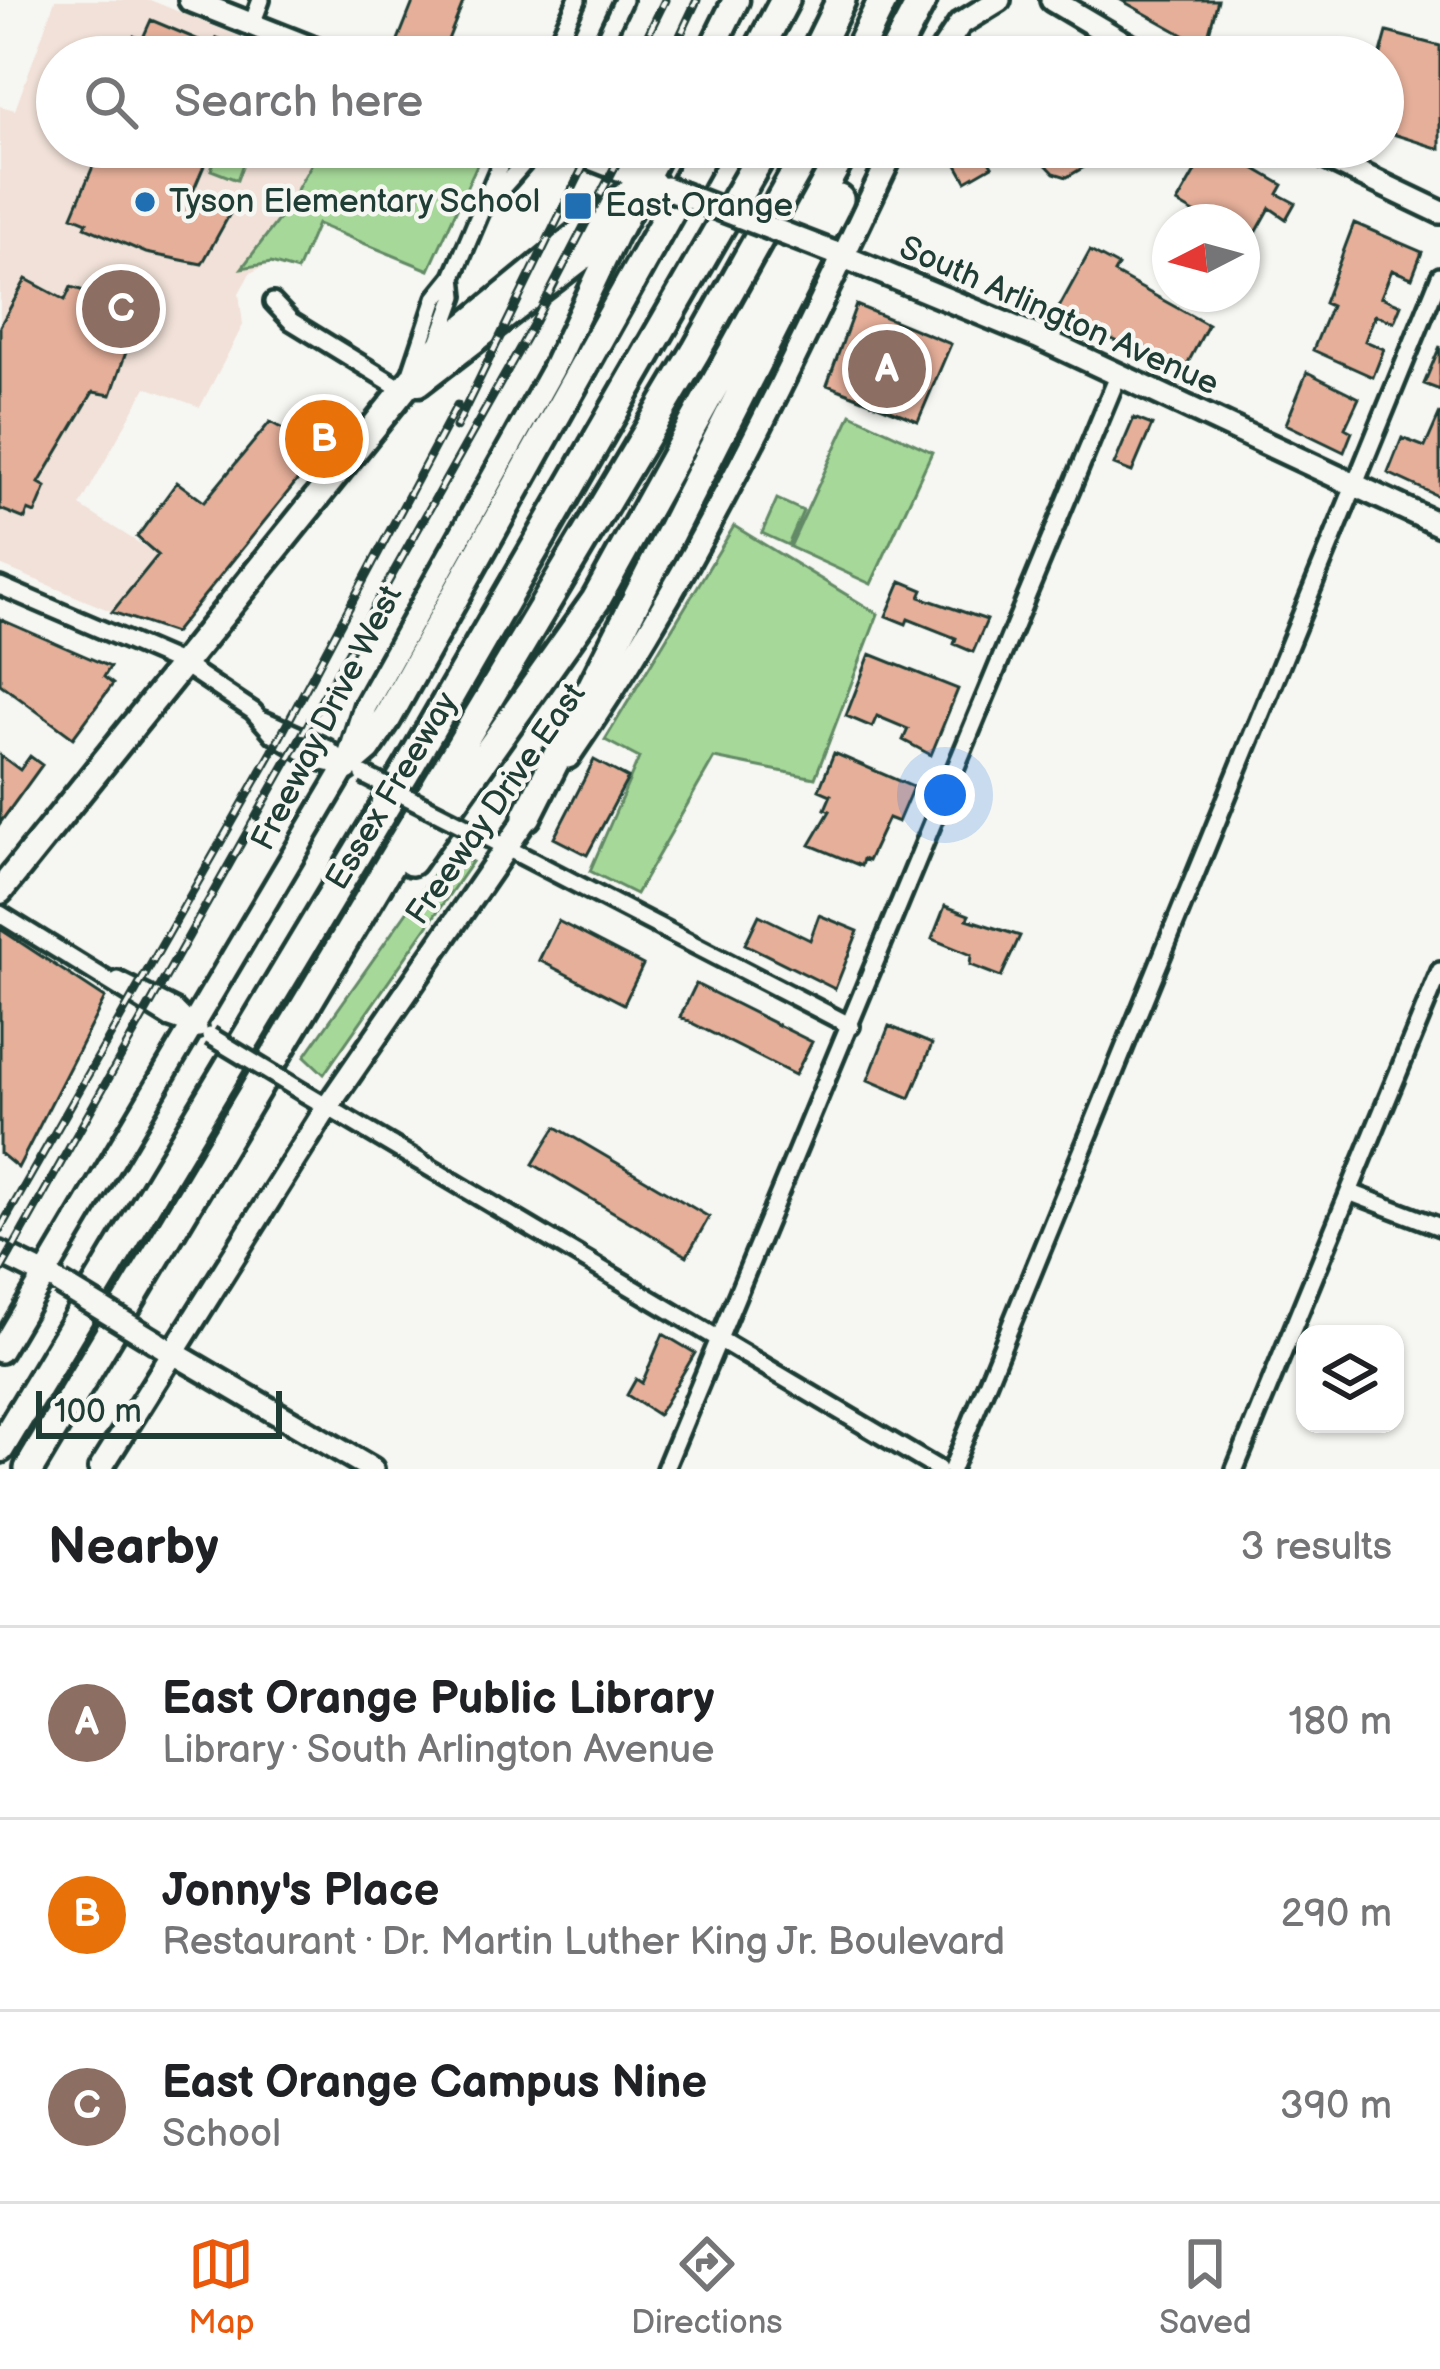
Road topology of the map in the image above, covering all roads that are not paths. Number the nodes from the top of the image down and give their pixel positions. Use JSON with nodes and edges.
{"nodes":[{"id":1,"x":190,"y":0,"type":"edge"},
{"id":2,"x":261,"y":0,"type":"edge"},
{"id":3,"x":577,"y":0,"type":"edge"},
{"id":4,"x":623,"y":0,"type":"edge"},
{"id":5,"x":736,"y":0,"type":"edge"},
{"id":6,"x":785,"y":0,"type":"edge"},
{"id":7,"x":841,"y":0,"type":"edge"},
{"id":8,"x":883,"y":0,"type":"edge"},
{"id":9,"x":926,"y":0,"type":"edge"},
{"id":10,"x":963,"y":0,"type":"edge"},
{"id":11,"x":999,"y":0,"type":"edge"},
{"id":12,"x":1052,"y":0,"type":"edge"},
{"id":13,"x":252,"y":24,"type":"junction"},
{"id":14,"x":282,"y":36,"type":"edge"},
{"id":15,"x":560,"y":36,"type":"edge"},
{"id":16,"x":606,"y":36,"type":"edge"},
{"id":17,"x":718,"y":36,"type":"edge"},
{"id":18,"x":766,"y":36,"type":"edge"},
{"id":19,"x":823,"y":36,"type":"edge"},
{"id":20,"x":865,"y":36,"type":"edge"},
{"id":21,"x":905,"y":36,"type":"edge"},
{"id":22,"x":913,"y":36,"type":"edge"},
{"id":23,"x":947,"y":36,"type":"edge"},
{"id":24,"x":953,"y":36,"type":"edge"},
{"id":25,"x":1113,"y":36,"type":"edge"},
{"id":26,"x":500,"y":168,"type":"edge"},
{"id":27,"x":519,"y":168,"type":"edge"},
{"id":28,"x":615,"y":168,"type":"edge"},
{"id":29,"x":659,"y":168,"type":"edge"},
{"id":30,"x":694,"y":168,"type":"edge"},
{"id":31,"x":754,"y":168,"type":"edge"},
{"id":32,"x":798,"y":168,"type":"edge"},
{"id":33,"x":834,"y":168,"type":"edge"},
{"id":34,"x":854,"y":168,"type":"edge"},
{"id":35,"x":884,"y":168,"type":"edge"},
{"id":36,"x":1348,"y":168,"type":"edge"},
{"id":37,"x":656,"y":184,"type":"junction"},
{"id":38,"x":483,"y":209,"type":"junction"},
{"id":39,"x":1440,"y":212,"type":"edge"},
{"id":40,"x":619,"y":229,"type":"junction"},
{"id":41,"x":837,"y":254,"type":"junction"},
{"id":42,"x":1440,"y":276,"type":"edge"},
{"id":43,"x":453,"y":277,"type":"junction"},
{"id":44,"x":273,"y":302,"type":"dead end"},
{"id":45,"x":434,"y":352,"type":"junction"},
{"id":46,"x":1118,"y":376,"type":"junction"},
{"id":47,"x":405,"y":391,"type":"junction"},
{"id":48,"x":1352,"y":486,"type":"junction"},
{"id":49,"x":1440,"y":525,"type":"edge"},
{"id":50,"x":0,"y":586,"type":"edge"},
{"id":51,"x":184,"y":664,"type":"junction"},
{"id":52,"x":355,"y":771,"type":"junction"},
{"id":53,"x":527,"y":816,"type":"junction"},
{"id":54,"x":505,"y":848,"type":"junction"},
{"id":55,"x":5,"y":874,"type":"edge"},
{"id":56,"x":0,"y":914,"type":"edge"},
{"id":57,"x":1440,"y":971,"type":"edge"},
{"id":58,"x":297,"y":1020,"type":"junction"},
{"id":59,"x":851,"y":1026,"type":"junction"},
{"id":60,"x":202,"y":1031,"type":"junction"},
{"id":61,"x":328,"y":1106,"type":"junction"},
{"id":62,"x":1349,"y":1192,"type":"junction"},
{"id":63,"x":1440,"y":1227,"type":"edge"},
{"id":64,"x":0,"y":1240,"type":"edge"},
{"id":65,"x":0,"y":1253,"type":"edge"},
{"id":66,"x":53,"y":1279,"type":"junction"},
{"id":67,"x":719,"y":1343,"type":"junction"},
{"id":68,"x":164,"y":1347,"type":"junction"},
{"id":69,"x":0,"y":1351,"type":"edge"},
{"id":70,"x":0,"y":1448,"type":"edge"},
{"id":71,"x":29,"y":1469,"type":"edge"},
{"id":72,"x":100,"y":1469,"type":"edge"},
{"id":73,"x":372,"y":1469,"type":"edge"},
{"id":74,"x":665,"y":1469,"type":"edge"},
{"id":75,"x":938,"y":1469,"type":"edge"},
{"id":76,"x":952,"y":1469,"type":"edge"},
{"id":77,"x":1235,"y":1469,"type":"edge"}],
"edges":[{"from":1,"to":13,"type":"main road"},
{"from":2,"to":13,"type":"street"},
{"from":3,"to":15,"type":"street"},
{"from":4,"to":16,"type":"street"},
{"from":5,"to":17,"type":"main road"},
{"from":6,"to":18,"type":"highway"},
{"from":7,"to":19,"type":"highway"},
{"from":8,"to":20,"type":"highway"},
{"from":9,"to":21,"type":"highway"},
{"from":9,"to":22,"type":"highway"},
{"from":10,"to":23,"type":"main road"},
{"from":11,"to":24,"type":"main road"},
{"from":12,"to":25,"type":"main road"},
{"from":13,"to":14,"type":"main road"},
{"from":26,"to":38,"type":"street"},
{"from":27,"to":38,"type":"street"},
{"from":28,"to":37,"type":"main road","name":"South Arlington Avenue"},
{"from":29,"to":37,"type":"main road"},
{"from":30,"to":52,"type":"highway"},
{"from":31,"to":70,"type":"highway","name":"Essex Freeway"},
{"from":32,"to":58,"type":"highway","name":"Essex Freeway"},
{"from":33,"to":58,"type":"highway"},
{"from":34,"to":53,"type":"highway"},
{"from":35,"to":41,"type":"main road","name":"Freeway Drive East"},
{"from":36,"to":39,"type":"main road"},
{"from":37,"to":40,"type":"main road"},
{"from":37,"to":41,"type":"main road","name":"South Arlington Avenue","bridge":true},
{"from":37,"to":45,"type":"main road"},
{"from":38,"to":43,"type":"street"},
{"from":40,"to":47,"type":"main road"},
{"from":40,"to":52,"type":"main road","name":"Freeway Drive West"},
{"from":41,"to":46,"type":"main road","name":"South Arlington Avenue"},
{"from":41,"to":53,"type":"main road","name":"Freeway Drive East"},
{"from":42,"to":48,"type":"street"},
{"from":43,"to":45,"type":"street"},
{"from":43,"to":47,"type":"street"},
{"from":44,"to":47,"type":"street"},
{"from":45,"to":47,"type":"main road"},
{"from":46,"to":48,"type":"main road","name":"South Arlington Avenue"},
{"from":46,"to":59,"type":"street"},
{"from":47,"to":51,"type":"main road"},
{"from":48,"to":49,"type":"main road","name":"South Arlington Avenue"},
{"from":48,"to":76,"type":"street"},
{"from":50,"to":51,"type":"street"},
{"from":51,"to":52,"type":"street"},
{"from":51,"to":55,"type":"main road"},
{"from":52,"to":54,"type":"street","bridge":true},
{"from":52,"to":60,"type":"main road","name":"Freeway Drive West"},
{"from":53,"to":54,"type":"main road","name":"Freeway Drive East"},
{"from":54,"to":59,"type":"street"},
{"from":54,"to":61,"type":"main road","name":"Freeway Drive East"},
{"from":56,"to":60,"type":"street"},
{"from":57,"to":62,"type":"street"},
{"from":58,"to":71,"type":"highway","name":"Essex Freeway"},
{"from":59,"to":67,"type":"street"},
{"from":60,"to":61,"type":"street","bridge":true},
{"from":60,"to":66,"type":"main road","name":"Freeway Drive West"},
{"from":61,"to":67,"type":"street"},
{"from":61,"to":68,"type":"main road","name":"Freeway Drive East"},
{"from":62,"to":63,"type":"street"},
{"from":62,"to":77,"type":"street"},
{"from":64,"to":66,"type":"main road"},
{"from":65,"to":66,"type":"main road"},
{"from":66,"to":68,"type":"main road","bridge":true},
{"from":66,"to":69,"type":"main road","name":"Freeway Drive West"},
{"from":67,"to":74,"type":"street"},
{"from":67,"to":75,"type":"street"},
{"from":68,"to":72,"type":"main road","name":"Freeway Drive East"},
{"from":68,"to":73,"type":"main road"}]}
